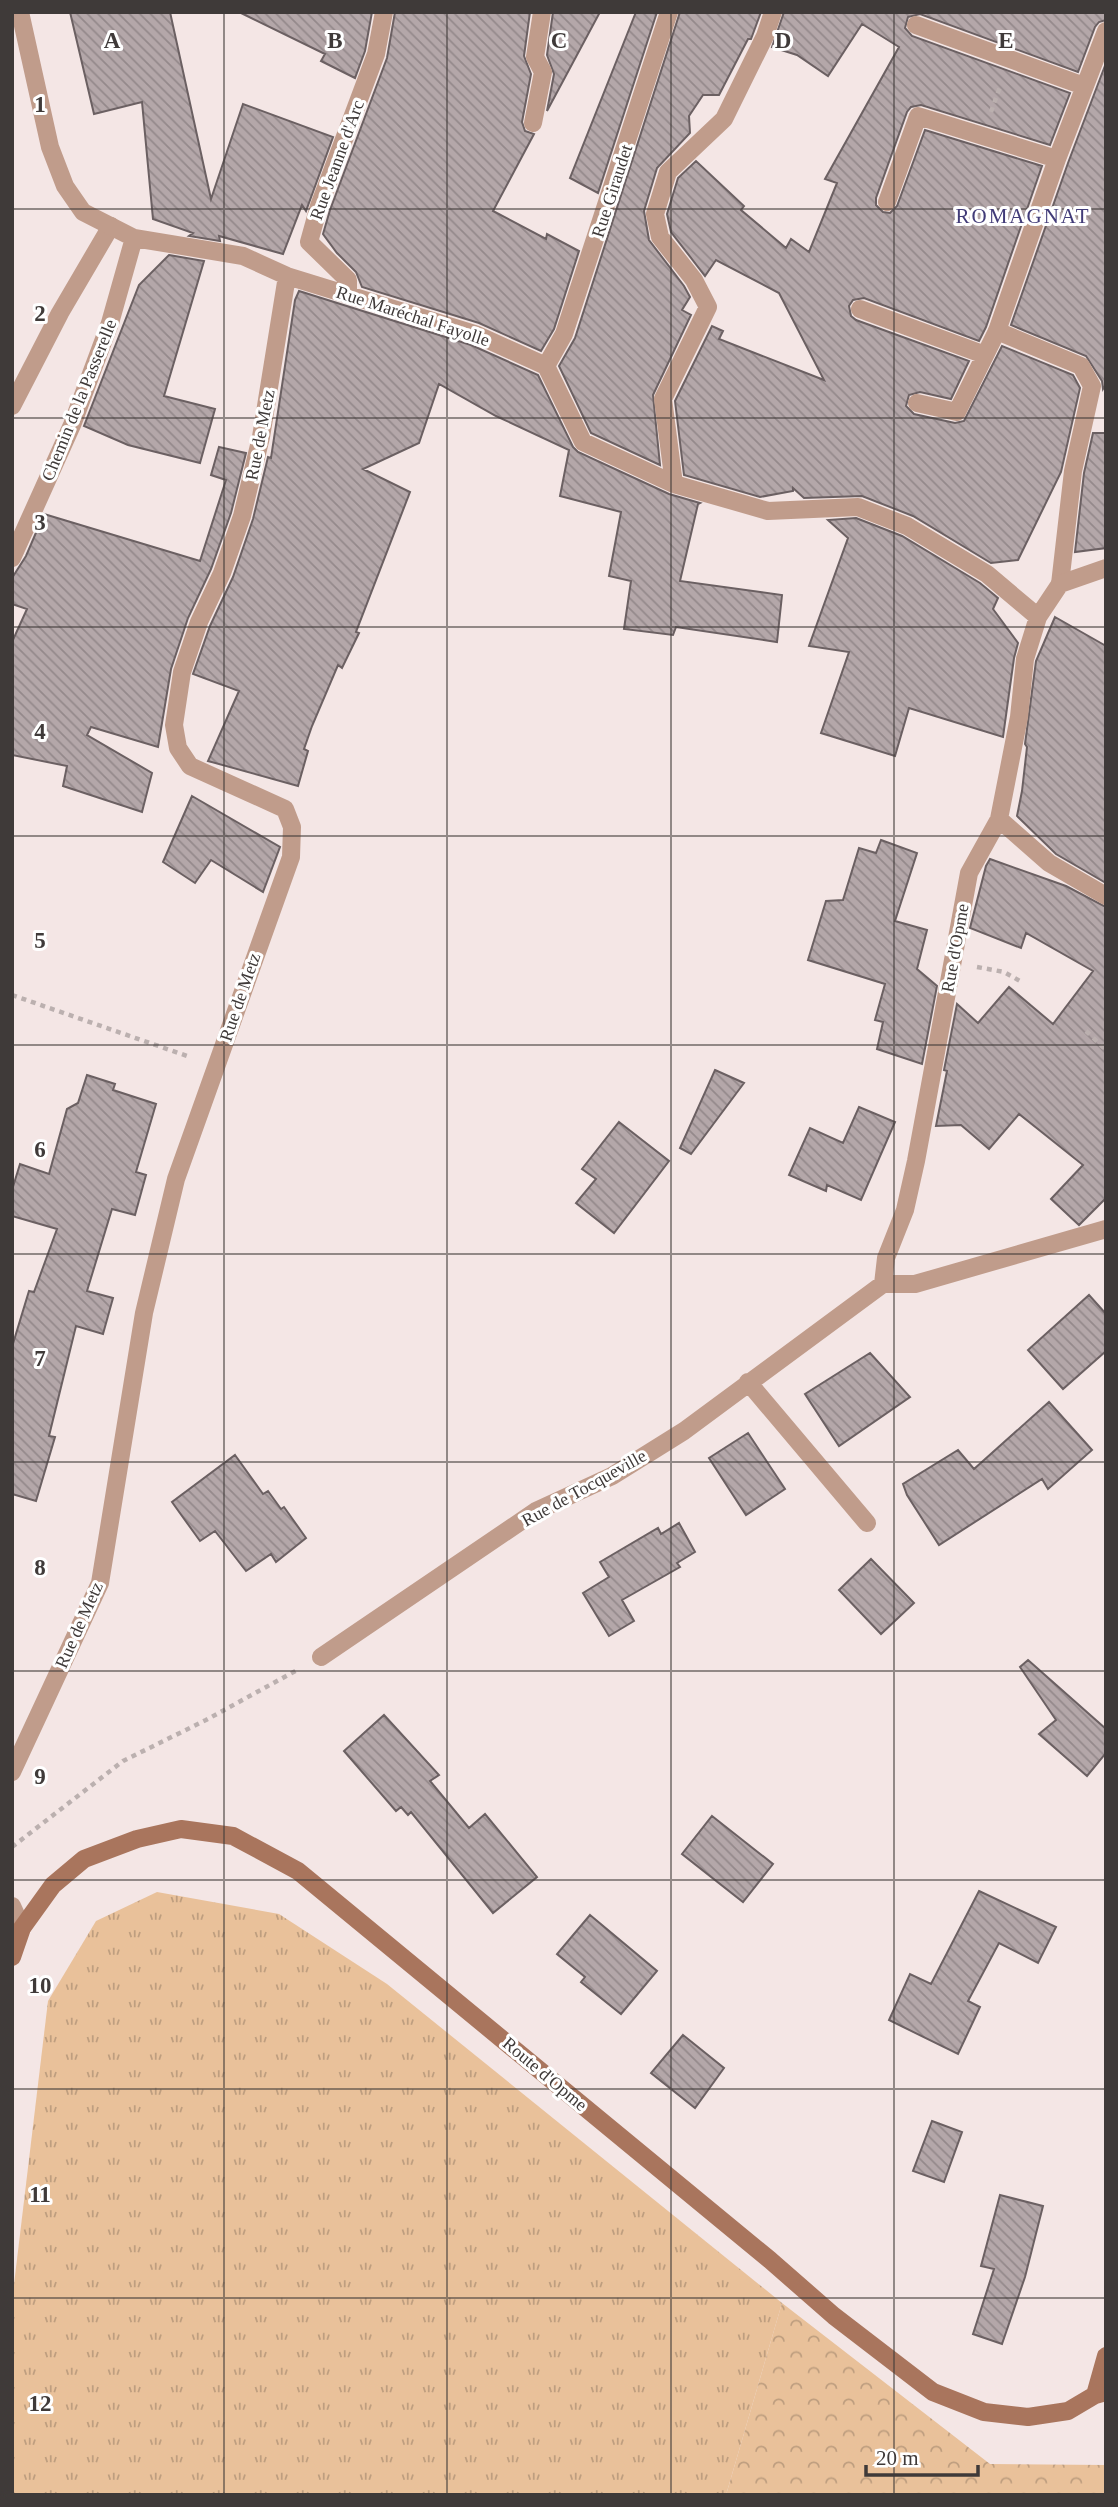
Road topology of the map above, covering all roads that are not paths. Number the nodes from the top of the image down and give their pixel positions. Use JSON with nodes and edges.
{"nodes":[{"id":1,"x":20,"y":12,"type":"edge"},
{"id":2,"x":384,"y":12,"type":"edge"},
{"id":3,"x":542,"y":12,"type":"edge"},
{"id":4,"x":669,"y":12,"type":"edge"},
{"id":5,"x":773,"y":12,"type":"edge"},
{"id":6,"x":916,"y":25,"type":"dead end"},
{"id":7,"x":1104,"y":41,"type":"edge"},
{"id":8,"x":1084,"y":86,"type":"junction"},
{"id":9,"x":533,"y":123,"type":"dead end"},
{"id":10,"x":1057,"y":159,"type":"junction"},
{"id":11,"x":887,"y":202,"type":"dead end"},
{"id":12,"x":111,"y":226,"type":"junction"},
{"id":13,"x":134,"y":238,"type":"junction"},
{"id":14,"x":287,"y":276,"type":"junction"},
{"id":15,"x":348,"y":294,"type":"junction"},
{"id":16,"x":860,"y":309,"type":"dead end"},
{"id":17,"x":997,"y":331,"type":"junction"},
{"id":18,"x":985,"y":355,"type":"junction"},
{"id":19,"x":546,"y":366,"type":"junction"},
{"id":20,"x":917,"y":403,"type":"dead end"},
{"id":21,"x":12,"y":406,"type":"edge"},
{"id":22,"x":674,"y":484,"type":"junction"},
{"id":23,"x":12,"y":558,"type":"edge"},
{"id":24,"x":1106,"y":568,"type":"edge"},
{"id":25,"x":1060,"y":584,"type":"junction"},
{"id":26,"x":1038,"y":617,"type":"junction"},
{"id":27,"x":999,"y":819,"type":"junction"},
{"id":28,"x":1106,"y":896,"type":"edge"},
{"id":29,"x":1106,"y":1228,"type":"edge"},
{"id":30,"x":883,"y":1284,"type":"junction"},
{"id":31,"x":748,"y":1382,"type":"junction"},
{"id":32,"x":867,"y":1523,"type":"dead end"},
{"id":33,"x":321,"y":1657,"type":"road end"},
{"id":34,"x":12,"y":1772,"type":"edge"},
{"id":35,"x":12,"y":1906,"type":"edge"},
{"id":36,"x":22,"y":1927,"type":"junction"},
{"id":37,"x":12,"y":1957,"type":"edge"},
{"id":38,"x":1106,"y":2356,"type":"edge"},
{"id":39,"x":1100,"y":2393,"type":"edge"}],
"edges":[{"from":1,"to":12,"type":"street","name":"Rue Maréchal Fayolle"},
{"from":2,"to":15,"type":"street","name":"Rue Jeanne d'Arc"},
{"from":3,"to":9,"type":"street"},
{"from":4,"to":19,"type":"street","name":"Rue Giraudet"},
{"from":5,"to":22,"type":"street"},
{"from":6,"to":8,"type":"street"},
{"from":7,"to":8,"type":"street"},
{"from":8,"to":10,"type":"street"},
{"from":10,"to":11,"type":"street"},
{"from":10,"to":17,"type":"street"},
{"from":12,"to":13,"type":"street","name":"Rue Maréchal Fayolle"},
{"from":12,"to":21,"type":"street"},
{"from":13,"to":14,"type":"street","name":"Rue Maréchal Fayolle"},
{"from":13,"to":23,"type":"street","name":"Chemin de la Passerelle"},
{"from":14,"to":15,"type":"street","name":"Rue Maréchal Fayolle"},
{"from":14,"to":34,"type":"street","name":"Rue de Metz"},
{"from":15,"to":19,"type":"street","name":"Rue Maréchal Fayolle"},
{"from":16,"to":18,"type":"street"},
{"from":17,"to":18,"type":"street"},
{"from":17,"to":25,"type":"street"},
{"from":18,"to":20,"type":"street"},
{"from":19,"to":22,"type":"street"},
{"from":22,"to":26,"type":"street"},
{"from":24,"to":25,"type":"street"},
{"from":25,"to":26,"type":"street","name":"Rue d'Opme"},
{"from":26,"to":27,"type":"street","name":"Rue d'Opme"},
{"from":27,"to":28,"type":"street"},
{"from":27,"to":30,"type":"street","name":"Rue d'Opme"},
{"from":29,"to":30,"type":"street"},
{"from":30,"to":31,"type":"street","name":"Rue de Tocqueville"},
{"from":31,"to":32,"type":"street"},
{"from":31,"to":33,"type":"street","name":"Rue de Tocqueville"},
{"from":35,"to":36,"type":"street"},
{"from":36,"to":37,"type":"main road","name":"Route d'Opme"},
{"from":36,"to":39,"type":"main road","name":"Route d'Opme"},
{"from":38,"to":39,"type":"main road","name":"Route d'Opme"}]}
